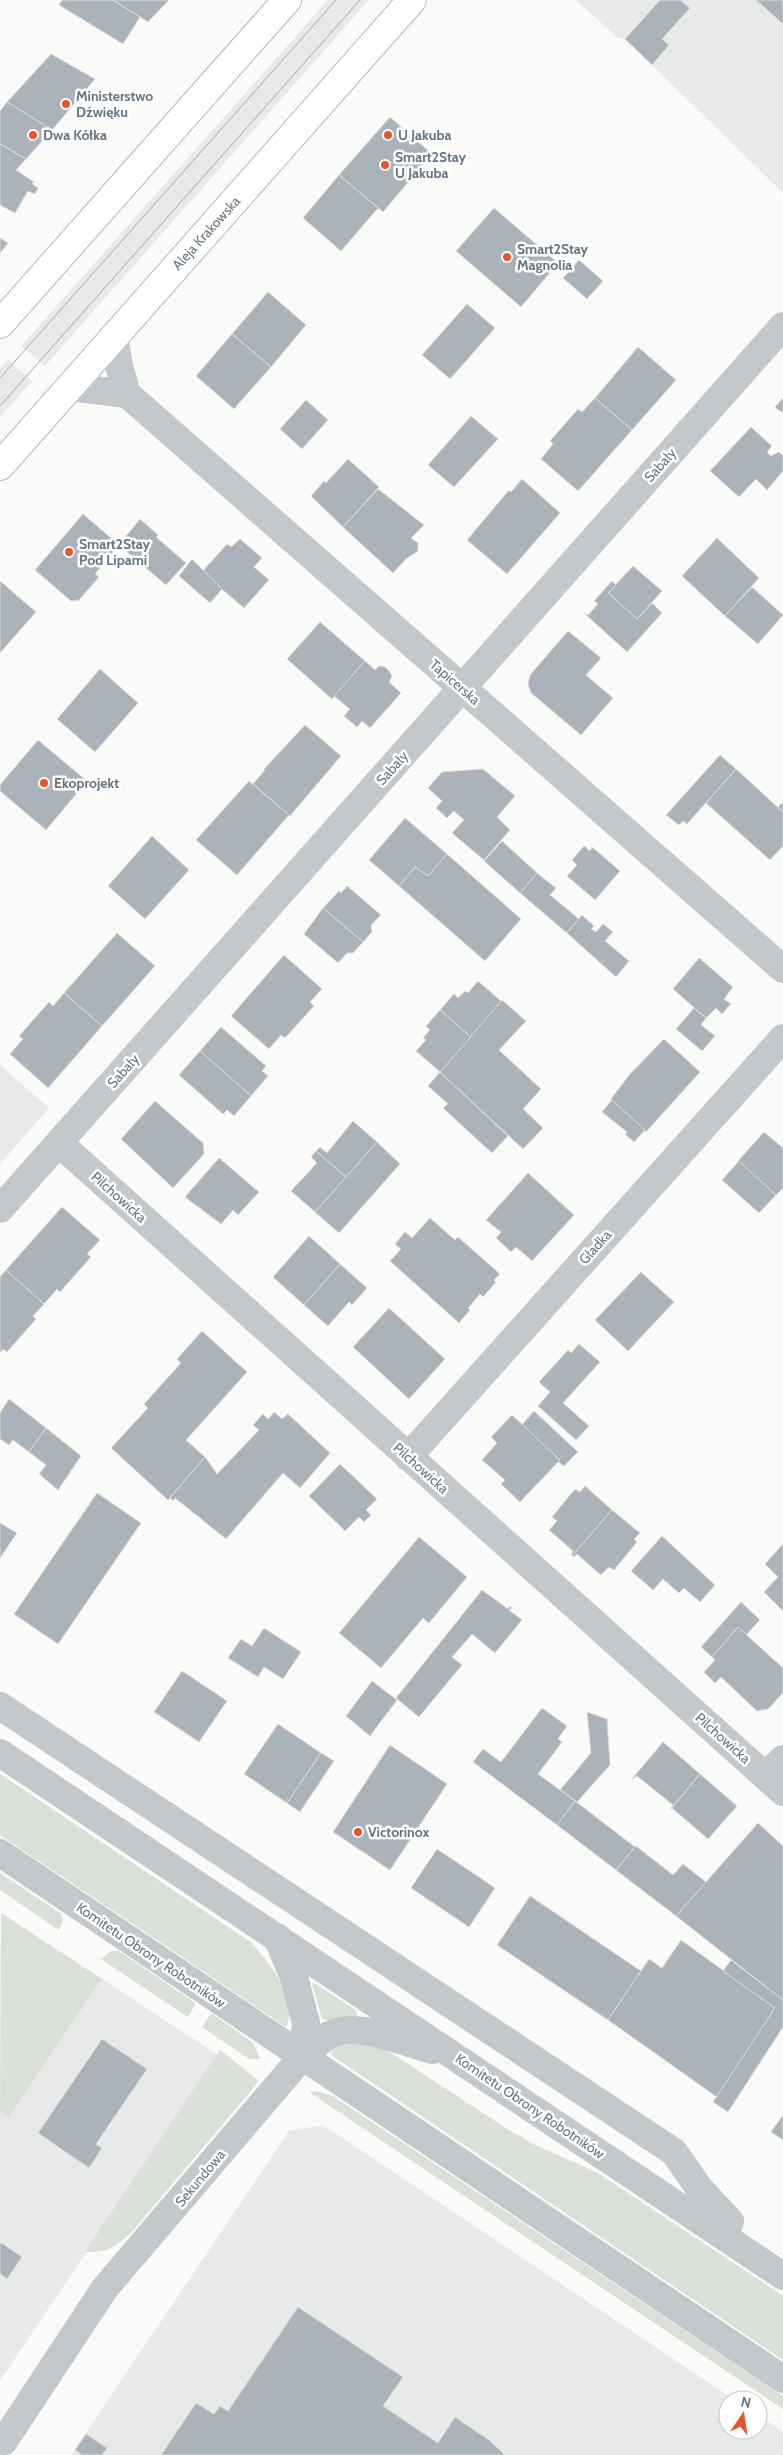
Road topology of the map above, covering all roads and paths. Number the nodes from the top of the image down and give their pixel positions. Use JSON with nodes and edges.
{"nodes":[{"id":1,"x":288,"y":0,"type":"edge"},
{"id":2,"x":412,"y":0,"type":"edge"},
{"id":3,"x":0,"y":324,"type":"edge"},
{"id":4,"x":783,"y":326,"type":"edge"},
{"id":5,"x":114,"y":336,"type":"junction"},
{"id":6,"x":70,"y":387,"type":"junction"},
{"id":7,"x":127,"y":394,"type":"junction"},
{"id":8,"x":0,"y":466,"type":"edge"},
{"id":9,"x":462,"y":688,"type":"junction"},
{"id":10,"x":783,"y":969,"type":"edge"},
{"id":11,"x":783,"y":1038,"type":"edge"},
{"id":12,"x":59,"y":1143,"type":"junction"},
{"id":13,"x":0,"y":1209,"type":"edge"},
{"id":14,"x":408,"y":1457,"type":"junction"},
{"id":15,"x":0,"y":1706,"type":"edge"},
{"id":16,"x":0,"y":1753,"type":"edge"},
{"id":17,"x":777,"y":1776,"type":"edge"},
{"id":18,"x":0,"y":1854,"type":"edge"},
{"id":19,"x":277,"y":1937,"type":"junction"},
{"id":20,"x":302,"y":2057,"type":"junction"},
{"id":21,"x":459,"y":2059,"type":"junction"},
{"id":22,"x":725,"y":2236,"type":"junction"},
{"id":23,"x":783,"y":2276,"type":"edge"},
{"id":24,"x":783,"y":2379,"type":"edge"},
{"id":25,"x":4,"y":2441,"type":"dead end"}],
"edges":[{"from":1,"to":3,"type":"main road"},
{"from":2,"to":5,"type":"main road","name":"Aleja Krakowska"},
{"from":4,"to":9,"type":"street","name":"Sabały"},
{"from":5,"to":6,"type":"main road","name":"Aleja Krakowska"},
{"from":5,"to":7,"type":"street"},
{"from":6,"to":7,"type":"street"},
{"from":6,"to":8,"type":"main road","name":"Aleja Krakowska"},
{"from":7,"to":9,"type":"street","name":"Tapicerska"},
{"from":9,"to":10,"type":"street","name":"Tapicerska"},
{"from":9,"to":12,"type":"street","name":"Sabały"},
{"from":11,"to":14,"type":"street","name":"Gładka"},
{"from":12,"to":13,"type":"street","name":"Sabały"},
{"from":12,"to":14,"type":"street","name":"Pilchowicka"},
{"from":14,"to":17,"type":"street","name":"Pilchowicka"},
{"from":15,"to":22,"type":"street"},
{"from":16,"to":19,"type":"street","name":"Komitetu Obrony Robotników"},
{"from":18,"to":20,"type":"street","name":"Komitetu Obrony Robotników"},
{"from":19,"to":20,"type":"street"},
{"from":19,"to":21,"type":"street","name":"Komitetu Obrony Robotników"},
{"from":20,"to":21,"type":"street","name":"Sekundowa"},
{"from":20,"to":24,"type":"street","name":"Komitetu Obrony Robotników"},
{"from":20,"to":25,"type":"street","name":"Sekundowa"},
{"from":21,"to":22,"type":"street","name":"Komitetu Obrony Robotników"},
{"from":22,"to":23,"type":"street","name":"Komitetu Obrony Robotników"}]}
